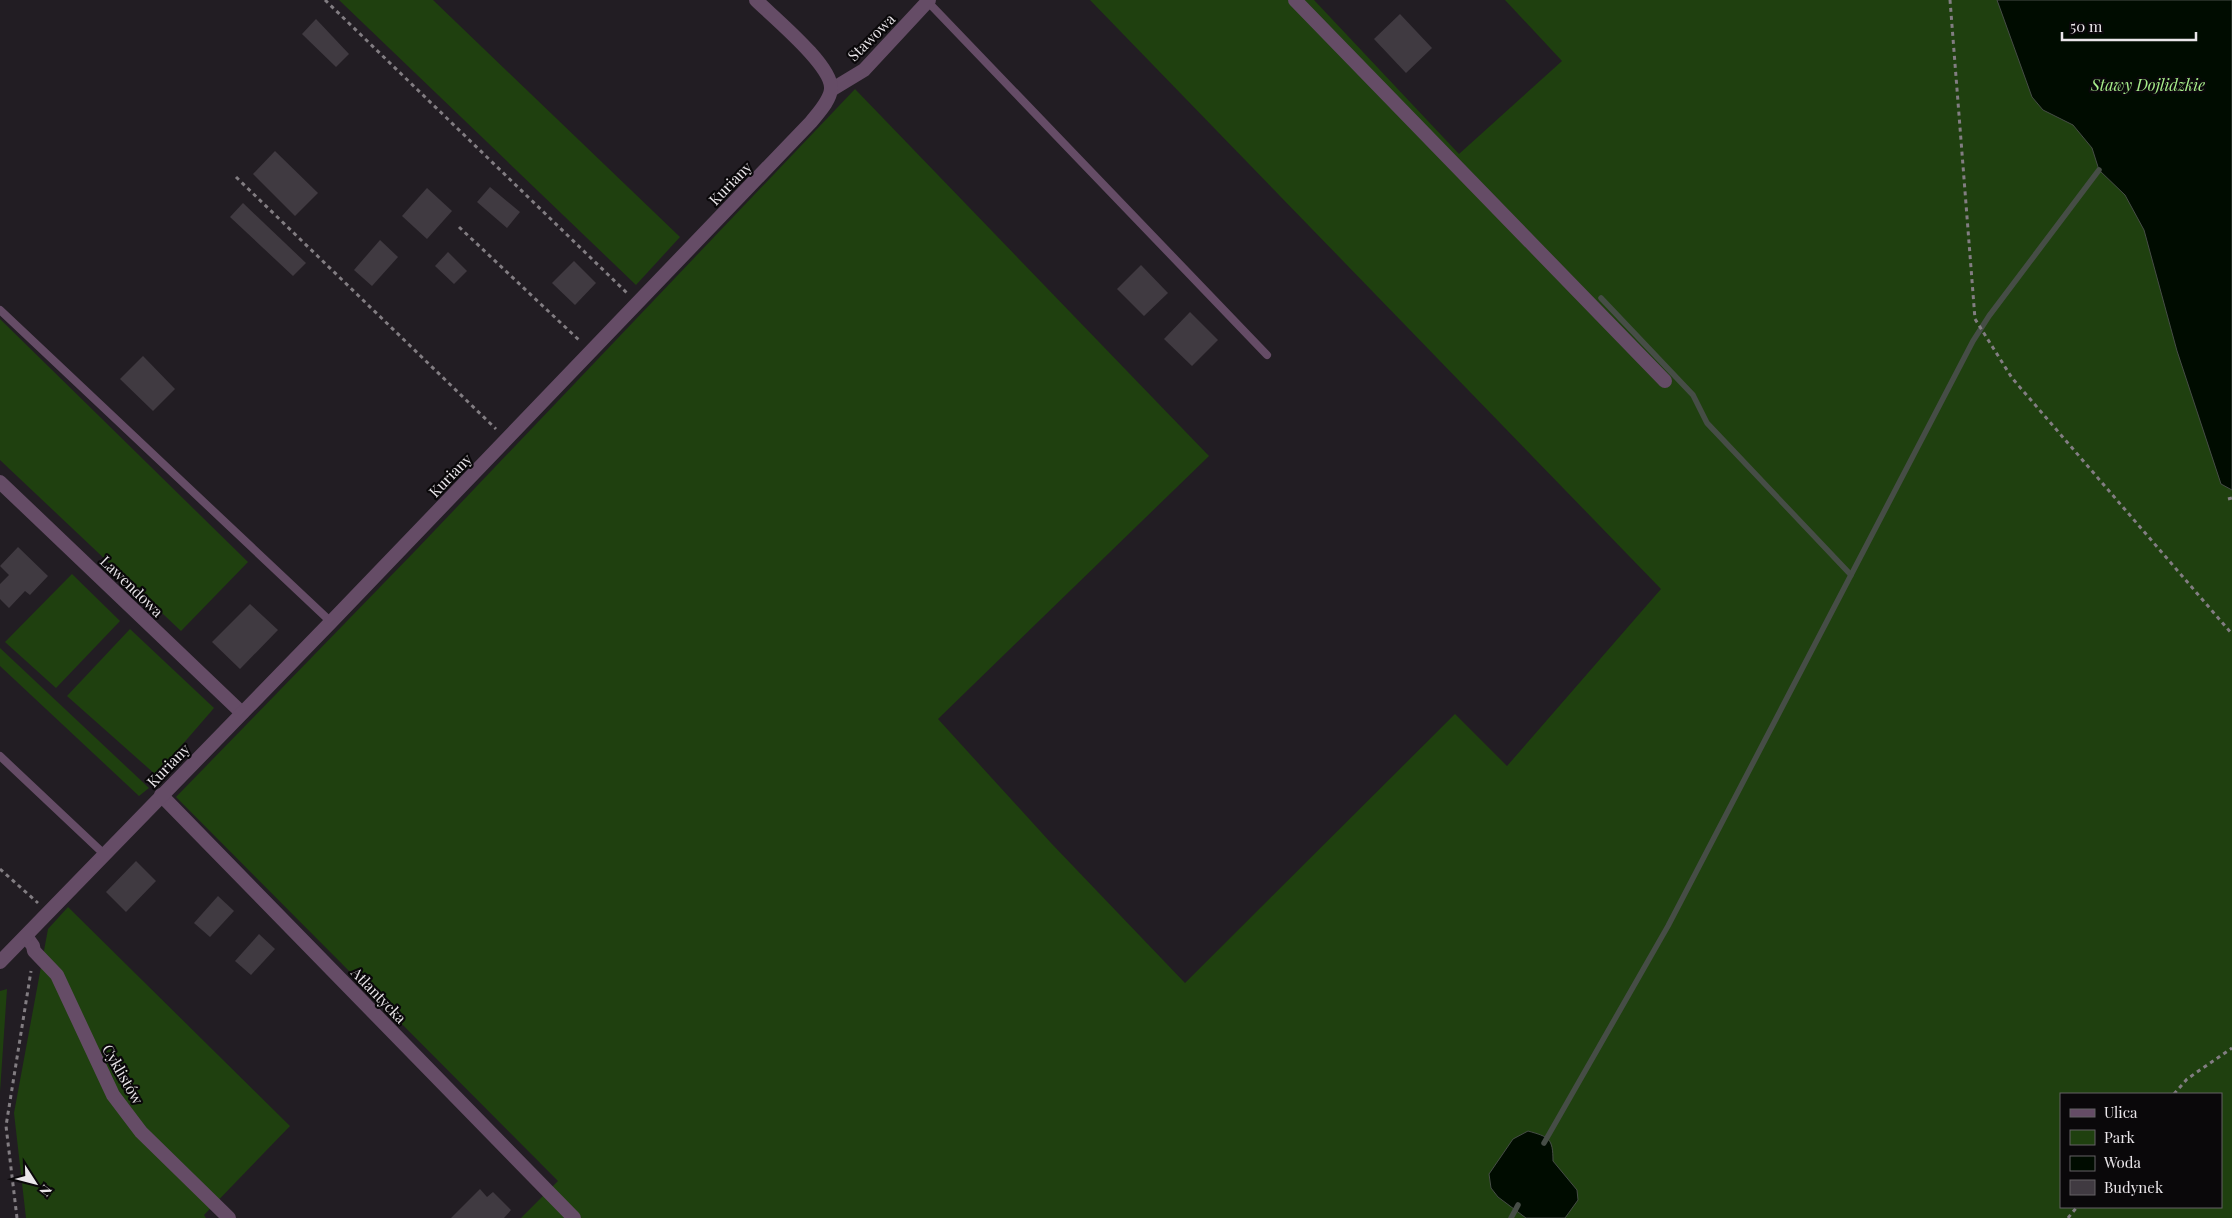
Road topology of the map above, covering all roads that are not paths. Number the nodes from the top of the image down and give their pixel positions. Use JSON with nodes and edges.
{"nodes":[{"id":1,"x":756,"y":0,"type":"edge"},
{"id":2,"x":1295,"y":0,"type":"edge"},
{"id":3,"x":929,"y":1,"type":"edge"},
{"id":4,"x":831,"y":90,"type":"junction"},
{"id":5,"x":0,"y":310,"type":"edge"},
{"id":6,"x":1267,"y":355,"type":"dead end"},
{"id":7,"x":1665,"y":381,"type":"dead end"},
{"id":8,"x":0,"y":482,"type":"edge"},
{"id":9,"x":331,"y":622,"type":"junction"},
{"id":10,"x":242,"y":713,"type":"junction"},
{"id":11,"x":0,"y":756,"type":"edge"},
{"id":12,"x":161,"y":795,"type":"junction"},
{"id":13,"x":104,"y":854,"type":"junction"},
{"id":14,"x":26,"y":936,"type":"junction"},
{"id":15,"x":0,"y":962,"type":"edge"},
{"id":16,"x":229,"y":1218,"type":"edge"},
{"id":17,"x":574,"y":1218,"type":"edge"}],
"edges":[{"from":1,"to":4,"type":"street"},
{"from":2,"to":7,"type":"street"},
{"from":3,"to":4,"type":"street","name":"Stawowa"},
{"from":3,"to":6,"type":"lane"},
{"from":4,"to":9,"type":"street","name":"Kuriany"},
{"from":5,"to":9,"type":"lane"},
{"from":8,"to":10,"type":"street","name":"Lawendowa"},
{"from":9,"to":10,"type":"street","name":"Kuriany"},
{"from":10,"to":12,"type":"street","name":"Kuriany"},
{"from":11,"to":13,"type":"lane"},
{"from":12,"to":13,"type":"street","name":"Kuriany"},
{"from":12,"to":17,"type":"street","name":"Atlantycka"},
{"from":13,"to":14,"type":"street","name":"Kuriany"},
{"from":14,"to":15,"type":"street","name":"Kuriany"},
{"from":14,"to":16,"type":"street","name":"Cyklistów"}]}
